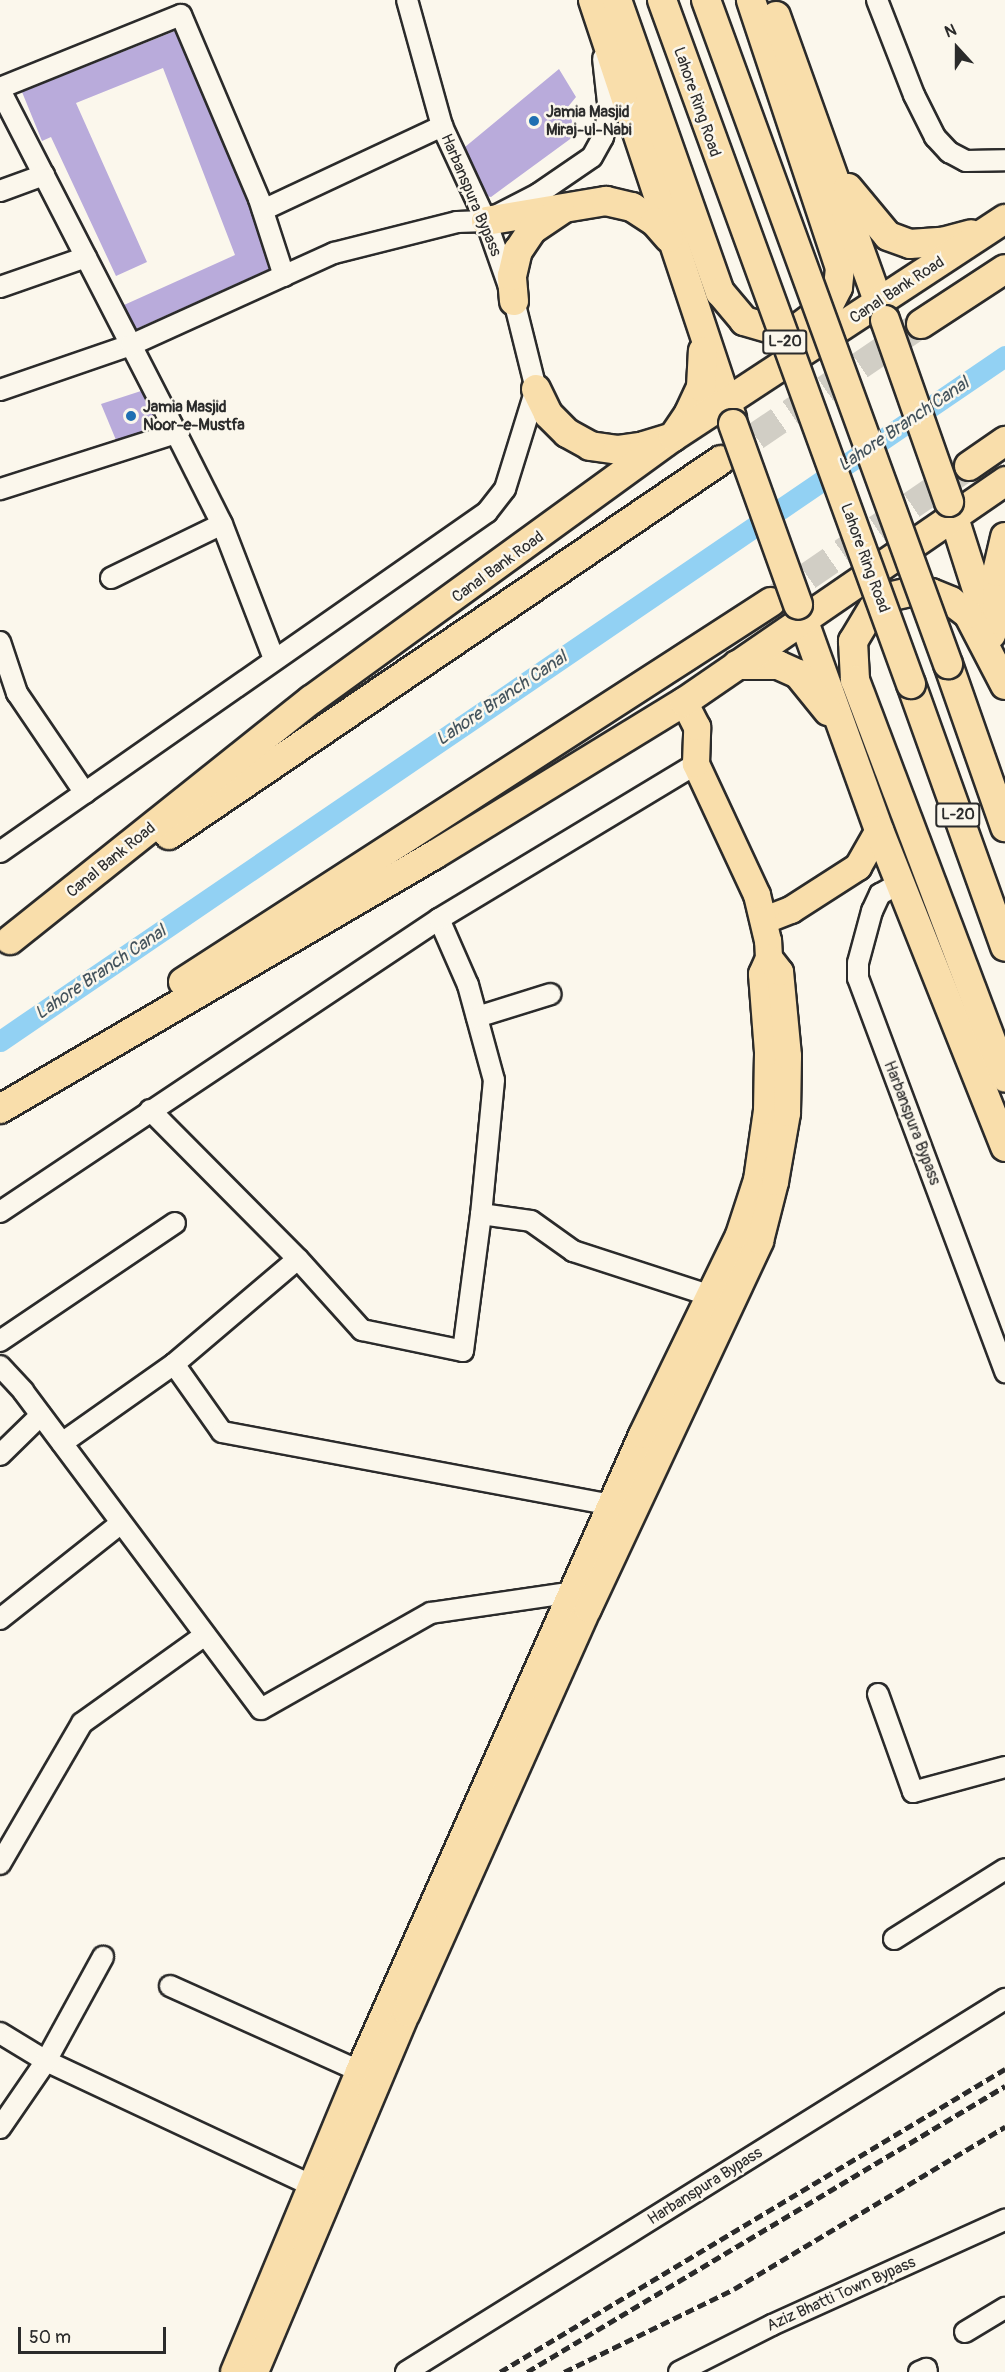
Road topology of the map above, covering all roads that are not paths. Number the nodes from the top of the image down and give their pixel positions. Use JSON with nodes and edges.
{"nodes":[{"id":1,"x":407,"y":0,"type":"edge"},
{"id":2,"x":662,"y":0,"type":"edge"},
{"id":3,"x":706,"y":0,"type":"edge"},
{"id":4,"x":751,"y":0,"type":"edge"},
{"id":5,"x":770,"y":0,"type":"edge"},
{"id":6,"x":877,"y":0,"type":"edge"},
{"id":7,"x":602,"y":4,"type":"edge"},
{"id":8,"x":0,"y":89,"type":"edge"},
{"id":9,"x":442,"y":126,"type":"junction"},
{"id":10,"x":830,"y":158,"type":"junction"},
{"id":11,"x":1005,"y":160,"type":"edge"},
{"id":12,"x":44,"y":175,"type":"junction"},
{"id":13,"x":0,"y":191,"type":"edge"},
{"id":14,"x":579,"y":204,"type":"junction"},
{"id":15,"x":262,"y":210,"type":"junction"},
{"id":16,"x":486,"y":221,"type":"junction"},
{"id":17,"x":999,"y":223,"type":"edge"},
{"id":18,"x":673,"y":242,"type":"junction"},
{"id":19,"x":86,"y":257,"type":"junction"},
{"id":20,"x":1005,"y":269,"type":"edge"},
{"id":21,"x":284,"y":276,"type":"junction"},
{"id":22,"x":0,"y":287,"type":"edge"},
{"id":23,"x":514,"y":301,"type":"junction"},
{"id":24,"x":882,"y":311,"type":"junction"},
{"id":25,"x":921,"y":324,"type":"tunnel mouth"},
{"id":26,"x":700,"y":326,"type":"junction"},
{"id":27,"x":131,"y":345,"type":"junction"},
{"id":28,"x":536,"y":389,"type":"junction"},
{"id":29,"x":0,"y":390,"type":"edge"},
{"id":30,"x":729,"y":413,"type":"junction"},
{"id":31,"x":176,"y":433,"type":"junction"},
{"id":32,"x":673,"y":437,"type":"junction"},
{"id":33,"x":1005,"y":441,"type":"edge"},
{"id":34,"x":721,"y":460,"type":"tunnel mouth"},
{"id":35,"x":969,"y":466,"type":"tunnel mouth"},
{"id":36,"x":1005,"y":481,"type":"edge"},
{"id":37,"x":0,"y":489,"type":"edge"},
{"id":38,"x":952,"y":509,"type":"junction"},
{"id":39,"x":222,"y":524,"type":"junction"},
{"id":40,"x":1005,"y":537,"type":"edge"},
{"id":41,"x":111,"y":578,"type":"dead end"},
{"id":42,"x":791,"y":609,"type":"junction"},
{"id":43,"x":0,"y":642,"type":"edge"},
{"id":44,"x":274,"y":659,"type":"junction"},
{"id":45,"x":1005,"y":664,"type":"edge"},
{"id":46,"x":737,"y":665,"type":"junction"},
{"id":47,"x":1005,"y":679,"type":"edge"},
{"id":48,"x":1005,"y":685,"type":"edge"},
{"id":49,"x":684,"y":702,"type":"junction"},
{"id":50,"x":844,"y":735,"type":"junction"},
{"id":51,"x":696,"y":764,"type":"junction"},
{"id":52,"x":86,"y":794,"type":"junction"},
{"id":53,"x":1005,"y":826,"type":"edge"},
{"id":54,"x":879,"y":830,"type":"junction"},
{"id":55,"x":0,"y":852,"type":"edge"},
{"id":56,"x":900,"y":883,"type":"junction"},
{"id":57,"x":439,"y":919,"type":"junction"},
{"id":58,"x":765,"y":920,"type":"junction"},
{"id":59,"x":5,"y":944,"type":"edge"},
{"id":60,"x":1005,"y":947,"type":"edge"},
{"id":61,"x":769,"y":958,"type":"junction"},
{"id":62,"x":550,"y":993,"type":"dead end"},
{"id":63,"x":477,"y":1017,"type":"junction"},
{"id":64,"x":1005,"y":1078,"type":"edge"},
{"id":65,"x":0,"y":1108,"type":"edge"},
{"id":66,"x":150,"y":1110,"type":"junction"},
{"id":67,"x":1005,"y":1147,"type":"edge"},
{"id":68,"x":0,"y":1212,"type":"edge"},
{"id":69,"x":481,"y":1215,"type":"junction"},
{"id":70,"x":175,"y":1223,"type":"dead end"},
{"id":71,"x":298,"y":1259,"type":"junction"},
{"id":72,"x":708,"y":1295,"type":"junction"},
{"id":73,"x":733,"y":1302,"type":"junction"},
{"id":74,"x":0,"y":1341,"type":"edge"},
{"id":75,"x":174,"y":1364,"type":"junction"},
{"id":76,"x":0,"y":1366,"type":"edge"},
{"id":77,"x":1005,"y":1372,"type":"edge"},
{"id":78,"x":41,"y":1415,"type":"junction"},
{"id":79,"x":62,"y":1443,"type":"junction"},
{"id":80,"x":0,"y":1455,"type":"edge"},
{"id":81,"x":623,"y":1507,"type":"junction"},
{"id":82,"x":121,"y":1523,"type":"junction"},
{"id":83,"x":599,"y":1586,"type":"junction"},
{"id":84,"x":573,"y":1595,"type":"junction"},
{"id":85,"x":0,"y":1619,"type":"edge"},
{"id":86,"x":205,"y":1635,"type":"junction"},
{"id":87,"x":878,"y":1694,"type":"dead end"},
{"id":88,"x":1005,"y":1767,"type":"edge"},
{"id":89,"x":0,"y":1864,"type":"edge"},
{"id":90,"x":1005,"y":1869,"type":"edge"},
{"id":91,"x":894,"y":1939,"type":"dead end"},
{"id":92,"x":103,"y":1957,"type":"dead end"},
{"id":93,"x":170,"y":1986,"type":"dead end"},
{"id":94,"x":1005,"y":1999,"type":"edge"},
{"id":95,"x":0,"y":2033,"type":"edge"},
{"id":96,"x":46,"y":2061,"type":"junction"},
{"id":97,"x":359,"y":2071,"type":"junction"},
{"id":98,"x":0,"y":2128,"type":"edge"},
{"id":99,"x":313,"y":2186,"type":"junction"},
{"id":100,"x":1005,"y":2220,"type":"edge"},
{"id":101,"x":1005,"y":2308,"type":"edge"},
{"id":102,"x":965,"y":2332,"type":"dead end"},
{"id":103,"x":249,"y":2370,"type":"edge"},
{"id":104,"x":406,"y":2372,"type":"edge"},
{"id":105,"x":679,"y":2372,"type":"edge"},
{"id":106,"x":919,"y":2372,"type":"edge"},
{"id":107,"x":927,"y":2372,"type":"edge"}],
"edges":[{"from":1,"to":9,"type":"street","name":"Harbanspura Bypass"},
{"from":2,"to":60,"type":"highway","name":"Lahore Ring Road","number":"L-20","bridge":true},
{"from":3,"to":53,"type":"highway","number":"L-20","bridge":true},
{"from":4,"to":7,"type":"highway"},
{"from":5,"to":10,"type":"highway"},
{"from":6,"to":11,"type":"street"},
{"from":7,"to":16,"type":"street"},
{"from":7,"to":18,"type":"highway"},
{"from":8,"to":12,"type":"street"},
{"from":8,"to":15,"type":"street"},
{"from":9,"to":15,"type":"street"},
{"from":9,"to":16,"type":"street","name":"Harbanspura Bypass"},
{"from":10,"to":17,"type":"highway"},
{"from":10,"to":24,"type":"highway"},
{"from":12,"to":13,"type":"street"},
{"from":12,"to":19,"type":"street"},
{"from":14,"to":16,"type":"highway"},
{"from":14,"to":18,"type":"highway"},
{"from":14,"to":23,"type":"highway"},
{"from":15,"to":21,"type":"street"},
{"from":16,"to":21,"type":"street"},
{"from":16,"to":23,"type":"street","name":"Harbanspura Bypass"},
{"from":17,"to":24,"type":"highway","name":"Canal Bank Road"},
{"from":18,"to":26,"type":"highway"},
{"from":19,"to":22,"type":"street"},
{"from":19,"to":27,"type":"street"},
{"from":20,"to":25,"type":"highway"},
{"from":21,"to":27,"type":"street"},
{"from":23,"to":28,"type":"street","name":"Harbanspura Bypass"},
{"from":24,"to":30,"type":"highway","name":"Canal Bank Road"},
{"from":24,"to":38,"type":"highway","bridge":true},
{"from":26,"to":30,"type":"highway"},
{"from":26,"to":32,"type":"highway"},
{"from":27,"to":29,"type":"street"},
{"from":27,"to":31,"type":"street"},
{"from":28,"to":32,"type":"highway"},
{"from":28,"to":44,"type":"street"},
{"from":30,"to":32,"type":"highway","name":"Canal Bank Road"},
{"from":30,"to":42,"type":"highway","bridge":true},
{"from":31,"to":37,"type":"street"},
{"from":31,"to":39,"type":"street"},
{"from":32,"to":59,"type":"highway","name":"Canal Bank Road"},
{"from":33,"to":35,"type":"highway"},
{"from":34,"to":59,"type":"highway"},
{"from":36,"to":38,"type":"highway"},
{"from":38,"to":42,"type":"highway"},
{"from":38,"to":47,"type":"highway"},
{"from":39,"to":41,"type":"street"},
{"from":39,"to":44,"type":"street"},
{"from":40,"to":45,"type":"highway"},
{"from":42,"to":46,"type":"highway"},
{"from":42,"to":50,"type":"highway"},
{"from":42,"to":65,"type":"highway"},
{"from":43,"to":52,"type":"street"},
{"from":44,"to":52,"type":"street"},
{"from":46,"to":49,"type":"highway"},
{"from":46,"to":50,"type":"highway"},
{"from":48,"to":64,"type":"highway"},
{"from":49,"to":51,"type":"main road"},
{"from":49,"to":65,"type":"highway"},
{"from":50,"to":54,"type":"highway"},
{"from":51,"to":57,"type":"street"},
{"from":51,"to":58,"type":"main road"},
{"from":52,"to":55,"type":"street"},
{"from":54,"to":56,"type":"highway"},
{"from":54,"to":58,"type":"main road"},
{"from":56,"to":67,"type":"highway"},
{"from":56,"to":77,"type":"street","name":"Harbanspura Bypass"},
{"from":57,"to":63,"type":"street"},
{"from":57,"to":66,"type":"street"},
{"from":58,"to":61,"type":"main road"},
{"from":61,"to":72,"type":"main road"},
{"from":61,"to":73,"type":"main road"},
{"from":62,"to":63,"type":"street"},
{"from":63,"to":69,"type":"street"},
{"from":66,"to":68,"type":"street"},
{"from":66,"to":71,"type":"street"},
{"from":69,"to":71,"type":"street"},
{"from":69,"to":72,"type":"street"},
{"from":70,"to":74,"type":"street"},
{"from":71,"to":75,"type":"street"},
{"from":72,"to":73,"type":"street"},
{"from":72,"to":81,"type":"main road"},
{"from":73,"to":81,"type":"main road"},
{"from":75,"to":79,"type":"street"},
{"from":75,"to":81,"type":"street"},
{"from":76,"to":78,"type":"street"},
{"from":78,"to":79,"type":"street"},
{"from":78,"to":80,"type":"street"},
{"from":79,"to":82,"type":"street"},
{"from":81,"to":83,"type":"main road"},
{"from":81,"to":84,"type":"main road"},
{"from":82,"to":85,"type":"street"},
{"from":82,"to":86,"type":"street"},
{"from":83,"to":84,"type":"street"},
{"from":83,"to":103,"type":"main road"},
{"from":84,"to":86,"type":"street"},
{"from":84,"to":97,"type":"main road"},
{"from":86,"to":89,"type":"street"},
{"from":87,"to":88,"type":"street"},
{"from":90,"to":91,"type":"street"},
{"from":92,"to":96,"type":"street"},
{"from":93,"to":97,"type":"street"},
{"from":94,"to":104,"type":"street","name":"Harbanspura Bypass"},
{"from":95,"to":96,"type":"street"},
{"from":96,"to":98,"type":"street"},
{"from":96,"to":99,"type":"street"},
{"from":97,"to":99,"type":"main road"},
{"from":99,"to":103,"type":"main road"},
{"from":100,"to":105,"type":"street","name":"Aziz Bhatti Town Bypass"},
{"from":101,"to":102,"type":"street"},
{"from":106,"to":107,"type":"street"}]}
